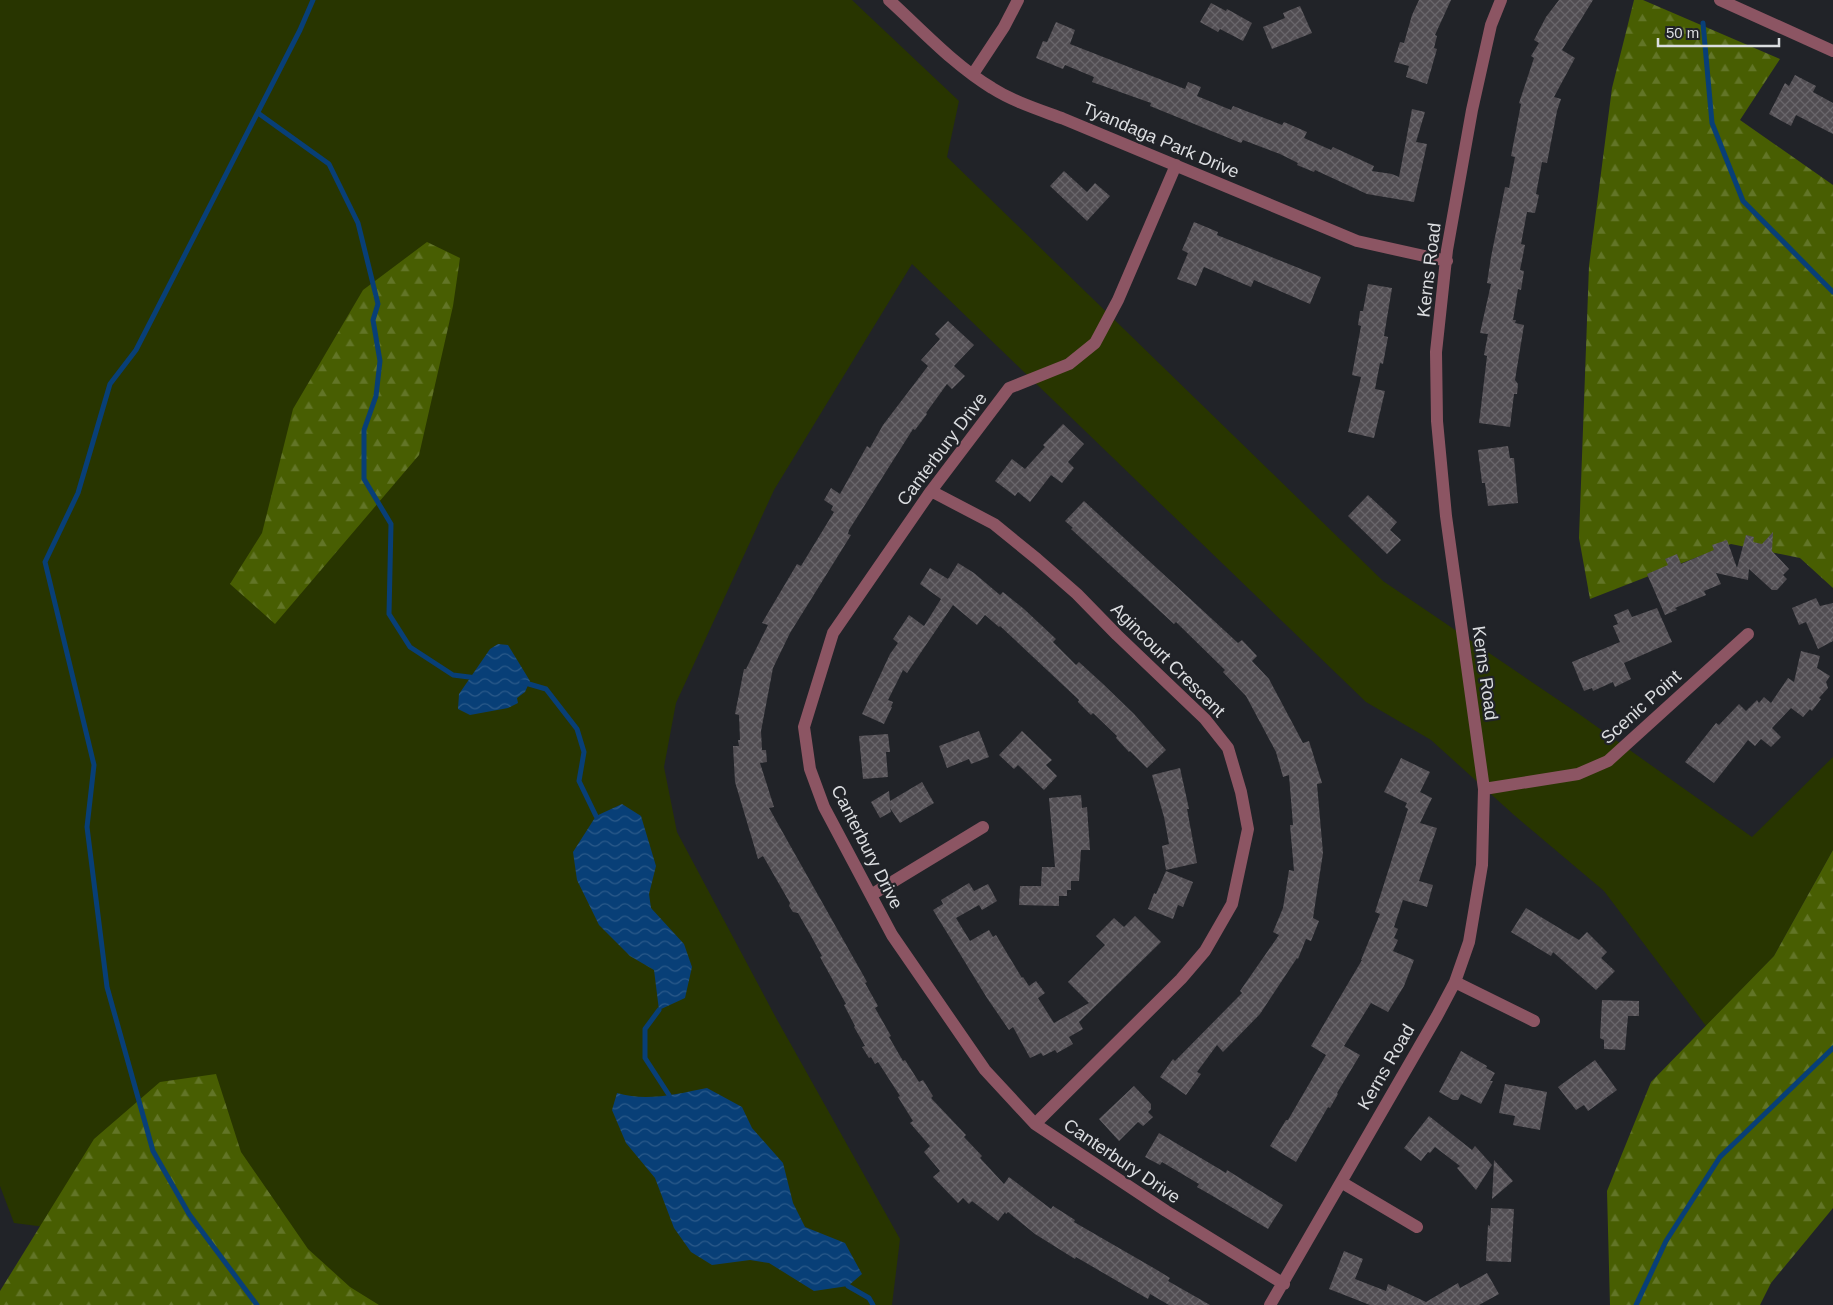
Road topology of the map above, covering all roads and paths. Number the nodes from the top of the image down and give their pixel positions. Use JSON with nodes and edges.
{"nodes":[{"id":1,"x":889,"y":0,"type":"edge"},
{"id":2,"x":1018,"y":0,"type":"edge"},
{"id":3,"x":1501,"y":0,"type":"edge"},
{"id":4,"x":1720,"y":0,"type":"edge"},
{"id":5,"x":1833,"y":51,"type":"edge"},
{"id":6,"x":973,"y":74,"type":"junction"},
{"id":7,"x":1176,"y":165,"type":"junction"},
{"id":8,"x":1446,"y":261,"type":"junction"},
{"id":9,"x":931,"y":491,"type":"junction"},
{"id":10,"x":1748,"y":634,"type":"dead end"},
{"id":11,"x":1484,"y":789,"type":"junction"},
{"id":12,"x":983,"y":827,"type":"dead end"},
{"id":13,"x":871,"y":896,"type":"junction"},
{"id":14,"x":1455,"y":982,"type":"junction"},
{"id":15,"x":1534,"y":1021,"type":"dead end"},
{"id":16,"x":1035,"y":1124,"type":"junction"},
{"id":17,"x":1341,"y":1182,"type":"junction"},
{"id":18,"x":1417,"y":1227,"type":"dead end"},
{"id":19,"x":1284,"y":1284,"type":"junction"},
{"id":20,"x":1270,"y":1305,"type":"edge"}],
"edges":[{"from":1,"to":6,"type":"street","name":"Tyandaga Park Drive"},
{"from":2,"to":6,"type":"street"},
{"from":3,"to":8,"type":"street","name":"Kerns Road"},
{"from":4,"to":5,"type":"street"},
{"from":6,"to":7,"type":"street","name":"Tyandaga Park Drive"},
{"from":7,"to":8,"type":"street","name":"Tyandaga Park Drive"},
{"from":7,"to":9,"type":"street","name":"Canterbury Drive"},
{"from":8,"to":11,"type":"street","name":"Kerns Road"},
{"from":9,"to":13,"type":"street","name":"Canterbury Drive"},
{"from":9,"to":16,"type":"street","name":"Agincourt Crescent"},
{"from":10,"to":11,"type":"street","name":"Scenic Point"},
{"from":11,"to":14,"type":"street","name":"Kerns Road"},
{"from":12,"to":13,"type":"street"},
{"from":13,"to":16,"type":"street","name":"Canterbury Drive"},
{"from":14,"to":15,"type":"street"},
{"from":14,"to":17,"type":"street","name":"Kerns Road"},
{"from":16,"to":19,"type":"street","name":"Canterbury Drive"},
{"from":17,"to":18,"type":"street"},
{"from":17,"to":19,"type":"street","name":"Kerns Road"},
{"from":19,"to":20,"type":"street","name":"Kerns Road"}]}
